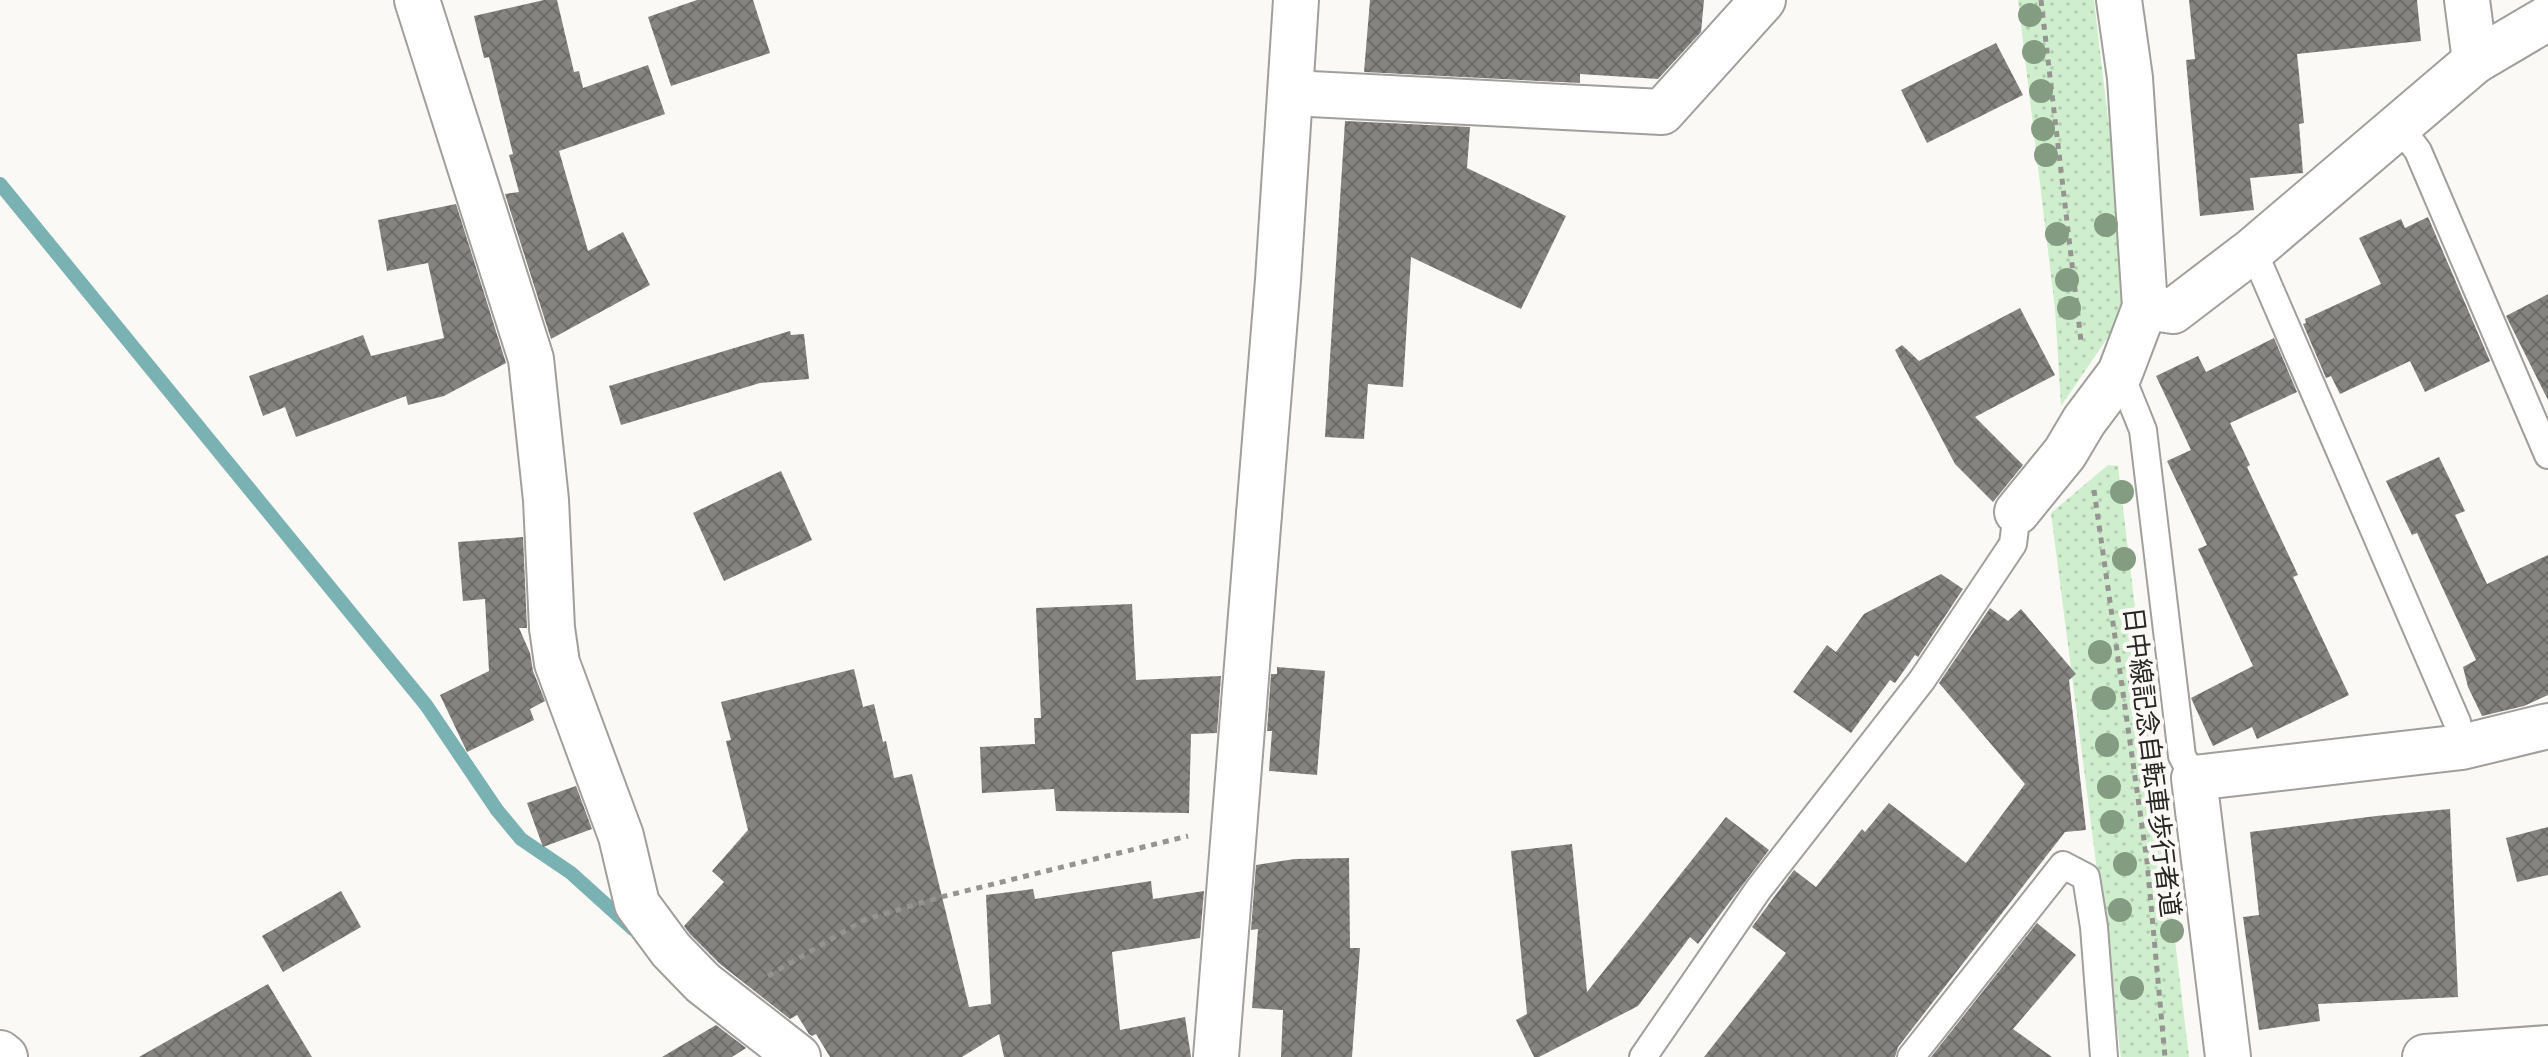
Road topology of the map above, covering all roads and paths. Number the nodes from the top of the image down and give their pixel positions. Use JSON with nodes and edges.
{"nodes":[{"id":1,"x":417,"y":0,"type":"edge"},
{"id":2,"x":1296,"y":0,"type":"edge"},
{"id":3,"x":1763,"y":0,"type":"edge"},
{"id":4,"x":2041,"y":0,"type":"edge"},
{"id":5,"x":2119,"y":0,"type":"edge"},
{"id":6,"x":2467,"y":0,"type":"edge"},
{"id":7,"x":2548,"y":18,"type":"edge"},
{"id":8,"x":2475,"y":61,"type":"junction"},
{"id":9,"x":1291,"y":93,"type":"junction"},
{"id":10,"x":2399,"y":126,"type":"junction"},
{"id":11,"x":2253,"y":250,"type":"junction"},
{"id":12,"x":2145,"y":307,"type":"junction"},
{"id":13,"x":2081,"y":345,"type":"dead end"},
{"id":14,"x":2120,"y":373,"type":"junction"},
{"id":15,"x":2548,"y":455,"type":"edge"},
{"id":16,"x":2094,"y":489,"type":"dead end"},
{"id":17,"x":2017,"y":512,"type":"joint"},
{"id":18,"x":2548,"y":726,"type":"edge"},
{"id":19,"x":2462,"y":747,"type":"junction"},
{"id":20,"x":2194,"y":778,"type":"junction"},
{"id":21,"x":1236,"y":826,"type":"junction"},
{"id":22,"x":733,"y":1006,"type":"junction"},
{"id":23,"x":2548,"y":1048,"type":"edge"},
{"id":24,"x":0,"y":1053,"type":"edge"},
{"id":25,"x":5,"y":1057,"type":"edge"},
{"id":26,"x":798,"y":1057,"type":"edge"},
{"id":27,"x":1216,"y":1057,"type":"edge"},
{"id":28,"x":1643,"y":1057,"type":"edge"},
{"id":29,"x":1911,"y":1057,"type":"edge"},
{"id":30,"x":2104,"y":1057,"type":"edge"},
{"id":31,"x":2165,"y":1057,"type":"edge"},
{"id":32,"x":2228,"y":1057,"type":"edge"},
{"id":33,"x":2425,"y":1057,"type":"edge"}],
"edges":[{"from":1,"to":22,"type":"street"},
{"from":2,"to":9,"type":"street"},
{"from":3,"to":9,"type":"street"},
{"from":4,"to":13,"type":"path"},
{"from":5,"to":12,"type":"street"},
{"from":6,"to":8,"type":"street"},
{"from":7,"to":8,"type":"street"},
{"from":8,"to":10,"type":"street"},
{"from":9,"to":21,"type":"street"},
{"from":10,"to":11,"type":"street"},
{"from":10,"to":15,"type":"lane"},
{"from":11,"to":12,"type":"street"},
{"from":11,"to":19,"type":"lane"},
{"from":12,"to":14,"type":"street"},
{"from":14,"to":17,"type":"street"},
{"from":14,"to":20,"type":"lane"},
{"from":16,"to":31,"type":"path","name":"日中線記念自転車歩行者道"},
{"from":17,"to":28,"type":"lane"},
{"from":18,"to":19,"type":"street"},
{"from":19,"to":20,"type":"street"},
{"from":20,"to":32,"type":"street"},
{"from":21,"to":22,"type":"path"},
{"from":21,"to":27,"type":"street"},
{"from":22,"to":26,"type":"street"},
{"from":23,"to":33,"type":"street"},
{"from":24,"to":25,"type":"street"},
{"from":29,"to":30,"type":"lane"}]}
